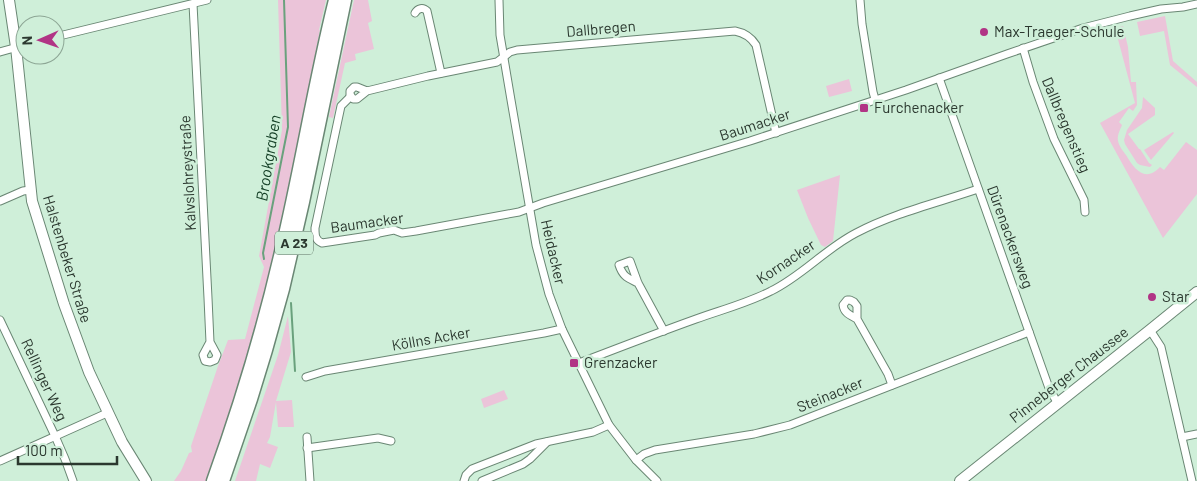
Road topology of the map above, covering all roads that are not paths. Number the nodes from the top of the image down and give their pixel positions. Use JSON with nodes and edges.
{"nodes":[{"id":1,"x":9,"y":0,"type":"edge"},
{"id":2,"x":207,"y":0,"type":"edge"},
{"id":3,"x":334,"y":0,"type":"edge"},
{"id":4,"x":345,"y":0,"type":"edge"},
{"id":5,"x":499,"y":0,"type":"edge"},
{"id":6,"x":860,"y":0,"type":"edge"},
{"id":7,"x":193,"y":4,"type":"junction"},
{"id":8,"x":1197,"y":4,"type":"edge"},
{"id":9,"x":415,"y":13,"type":"dead end"},
{"id":10,"x":15,"y":25,"type":"edge"},
{"id":11,"x":65,"y":36,"type":"edge"},
{"id":12,"x":15,"y":48,"type":"edge"},
{"id":13,"x":1023,"y":48,"type":"junction"},
{"id":14,"x":0,"y":52,"type":"edge"},
{"id":15,"x":504,"y":57,"type":"junction"},
{"id":16,"x":21,"y":65,"type":"edge"},
{"id":17,"x":441,"y":73,"type":"junction"},
{"id":18,"x":939,"y":78,"type":"junction"},
{"id":19,"x":875,"y":99,"type":"junction"},
{"id":20,"x":776,"y":133,"type":"junction"},
{"id":21,"x":978,"y":189,"type":"junction"},
{"id":22,"x":30,"y":190,"type":"junction"},
{"id":23,"x":0,"y":201,"type":"edge"},
{"id":24,"x":530,"y":208,"type":"junction"},
{"id":25,"x":1085,"y":212,"type":"dead end"},
{"id":26,"x":317,"y":240,"type":"joint"},
{"id":27,"x":638,"y":283,"type":"dead end"},
{"id":28,"x":1197,"y":292,"type":"edge"},
{"id":29,"x":856,"y":319,"type":"dead end"},
{"id":30,"x":0,"y":320,"type":"edge"},
{"id":31,"x":562,"y":328,"type":"junction"},
{"id":32,"x":1150,"y":330,"type":"junction"},
{"id":33,"x":664,"y":331,"type":"junction"},
{"id":34,"x":1029,"y":332,"type":"junction"},
{"id":35,"x":210,"y":342,"type":"dead end"},
{"id":36,"x":579,"y":364,"type":"junction"},
{"id":37,"x":306,"y":377,"type":"dead end"},
{"id":38,"x":892,"y":385,"type":"junction"},
{"id":39,"x":1058,"y":404,"type":"junction"},
{"id":40,"x":107,"y":413,"type":"junction"},
{"id":41,"x":608,"y":425,"type":"junction"},
{"id":42,"x":1197,"y":434,"type":"edge"},
{"id":43,"x":55,"y":436,"type":"junction"},
{"id":44,"x":307,"y":437,"type":"dead end"},
{"id":45,"x":1182,"y":437,"type":"junction"},
{"id":46,"x":391,"y":441,"type":"dead end"},
{"id":47,"x":546,"y":442,"type":"junction"},
{"id":48,"x":308,"y":448,"type":"junction"},
{"id":49,"x":636,"y":460,"type":"junction"},
{"id":50,"x":0,"y":461,"type":"edge"},
{"id":51,"x":73,"y":481,"type":"edge"},
{"id":52,"x":146,"y":481,"type":"edge"},
{"id":53,"x":213,"y":481,"type":"edge"},
{"id":54,"x":223,"y":481,"type":"edge"},
{"id":55,"x":310,"y":481,"type":"edge"},
{"id":56,"x":464,"y":481,"type":"edge"},
{"id":57,"x":482,"y":481,"type":"edge"},
{"id":58,"x":657,"y":481,"type":"edge"},
{"id":59,"x":960,"y":481,"type":"edge"},
{"id":60,"x":1192,"y":481,"type":"edge"}],
"edges":[{"from":1,"to":10,"type":"street","name":"Halstenbeker Straße"},
{"from":2,"to":7,"type":"street"},
{"from":3,"to":53,"type":"highway","number":"A 23"},
{"from":4,"to":54,"type":"highway","number":"A 23"},
{"from":5,"to":15,"type":"street","name":"Heidacker"},
{"from":6,"to":19,"type":"street"},
{"from":7,"to":11,"type":"street"},
{"from":7,"to":35,"type":"street","name":"Kalvslohreystraße"},
{"from":8,"to":13,"type":"street","name":"Baumacker"},
{"from":9,"to":17,"type":"street"},
{"from":12,"to":14,"type":"street"},
{"from":13,"to":18,"type":"street","name":"Baumacker"},
{"from":13,"to":25,"type":"street","name":"Dallbregenstieg"},
{"from":15,"to":17,"type":"street","name":"Dallbregen"},
{"from":15,"to":20,"type":"street","name":"Dallbregen"},
{"from":15,"to":24,"type":"street","name":"Heidacker"},
{"from":16,"to":22,"type":"street","name":"Halstenbeker Straße"},
{"from":17,"to":26,"type":"street","name":"Dallbregen"},
{"from":18,"to":19,"type":"street","name":"Baumacker"},
{"from":18,"to":21,"type":"street","name":"Dürenackersweg"},
{"from":19,"to":20,"type":"street","name":"Baumacker"},
{"from":20,"to":24,"type":"street","name":"Baumacker"},
{"from":21,"to":33,"type":"street","name":"Kornacker"},
{"from":21,"to":34,"type":"street","name":"Dürenackersweg"},
{"from":22,"to":23,"type":"street"},
{"from":22,"to":40,"type":"street","name":"Halstenbeker Straße"},
{"from":24,"to":26,"type":"street","name":"Baumacker"},
{"from":24,"to":31,"type":"street","name":"Heidacker"},
{"from":27,"to":33,"type":"street"},
{"from":28,"to":32,"type":"street","name":"Pinneberger Chaussee"},
{"from":29,"to":38,"type":"street"},
{"from":30,"to":43,"type":"street","name":"Rellinger Weg"},
{"from":31,"to":36,"type":"street","name":"Heidacker"},
{"from":31,"to":37,"type":"street","name":"Köllns Acker"},
{"from":32,"to":39,"type":"street","name":"Pinneberger Chaussee"},
{"from":32,"to":45,"type":"street"},
{"from":33,"to":36,"type":"street","name":"Kornacker"},
{"from":34,"to":38,"type":"street","name":"Steinacker"},
{"from":34,"to":39,"type":"street","name":"Dürenackersweg"},
{"from":36,"to":41,"type":"street","name":"Heidacker"},
{"from":38,"to":49,"type":"street","name":"Steinacker"},
{"from":39,"to":59,"type":"street","name":"Pinneberger Chaussee"},
{"from":40,"to":43,"type":"street"},
{"from":40,"to":52,"type":"street","name":"Halstenbeker Straße"},
{"from":41,"to":47,"type":"street"},
{"from":41,"to":49,"type":"street","name":"Heidacker"},
{"from":42,"to":45,"type":"street"},
{"from":43,"to":50,"type":"street"},
{"from":43,"to":51,"type":"street","name":"Rellinger Weg"},
{"from":44,"to":48,"type":"street"},
{"from":45,"to":60,"type":"street"},
{"from":46,"to":48,"type":"street"},
{"from":47,"to":56,"type":"street"},
{"from":47,"to":57,"type":"street"},
{"from":48,"to":55,"type":"street"},
{"from":49,"to":58,"type":"street","name":"Heidacker"}]}
